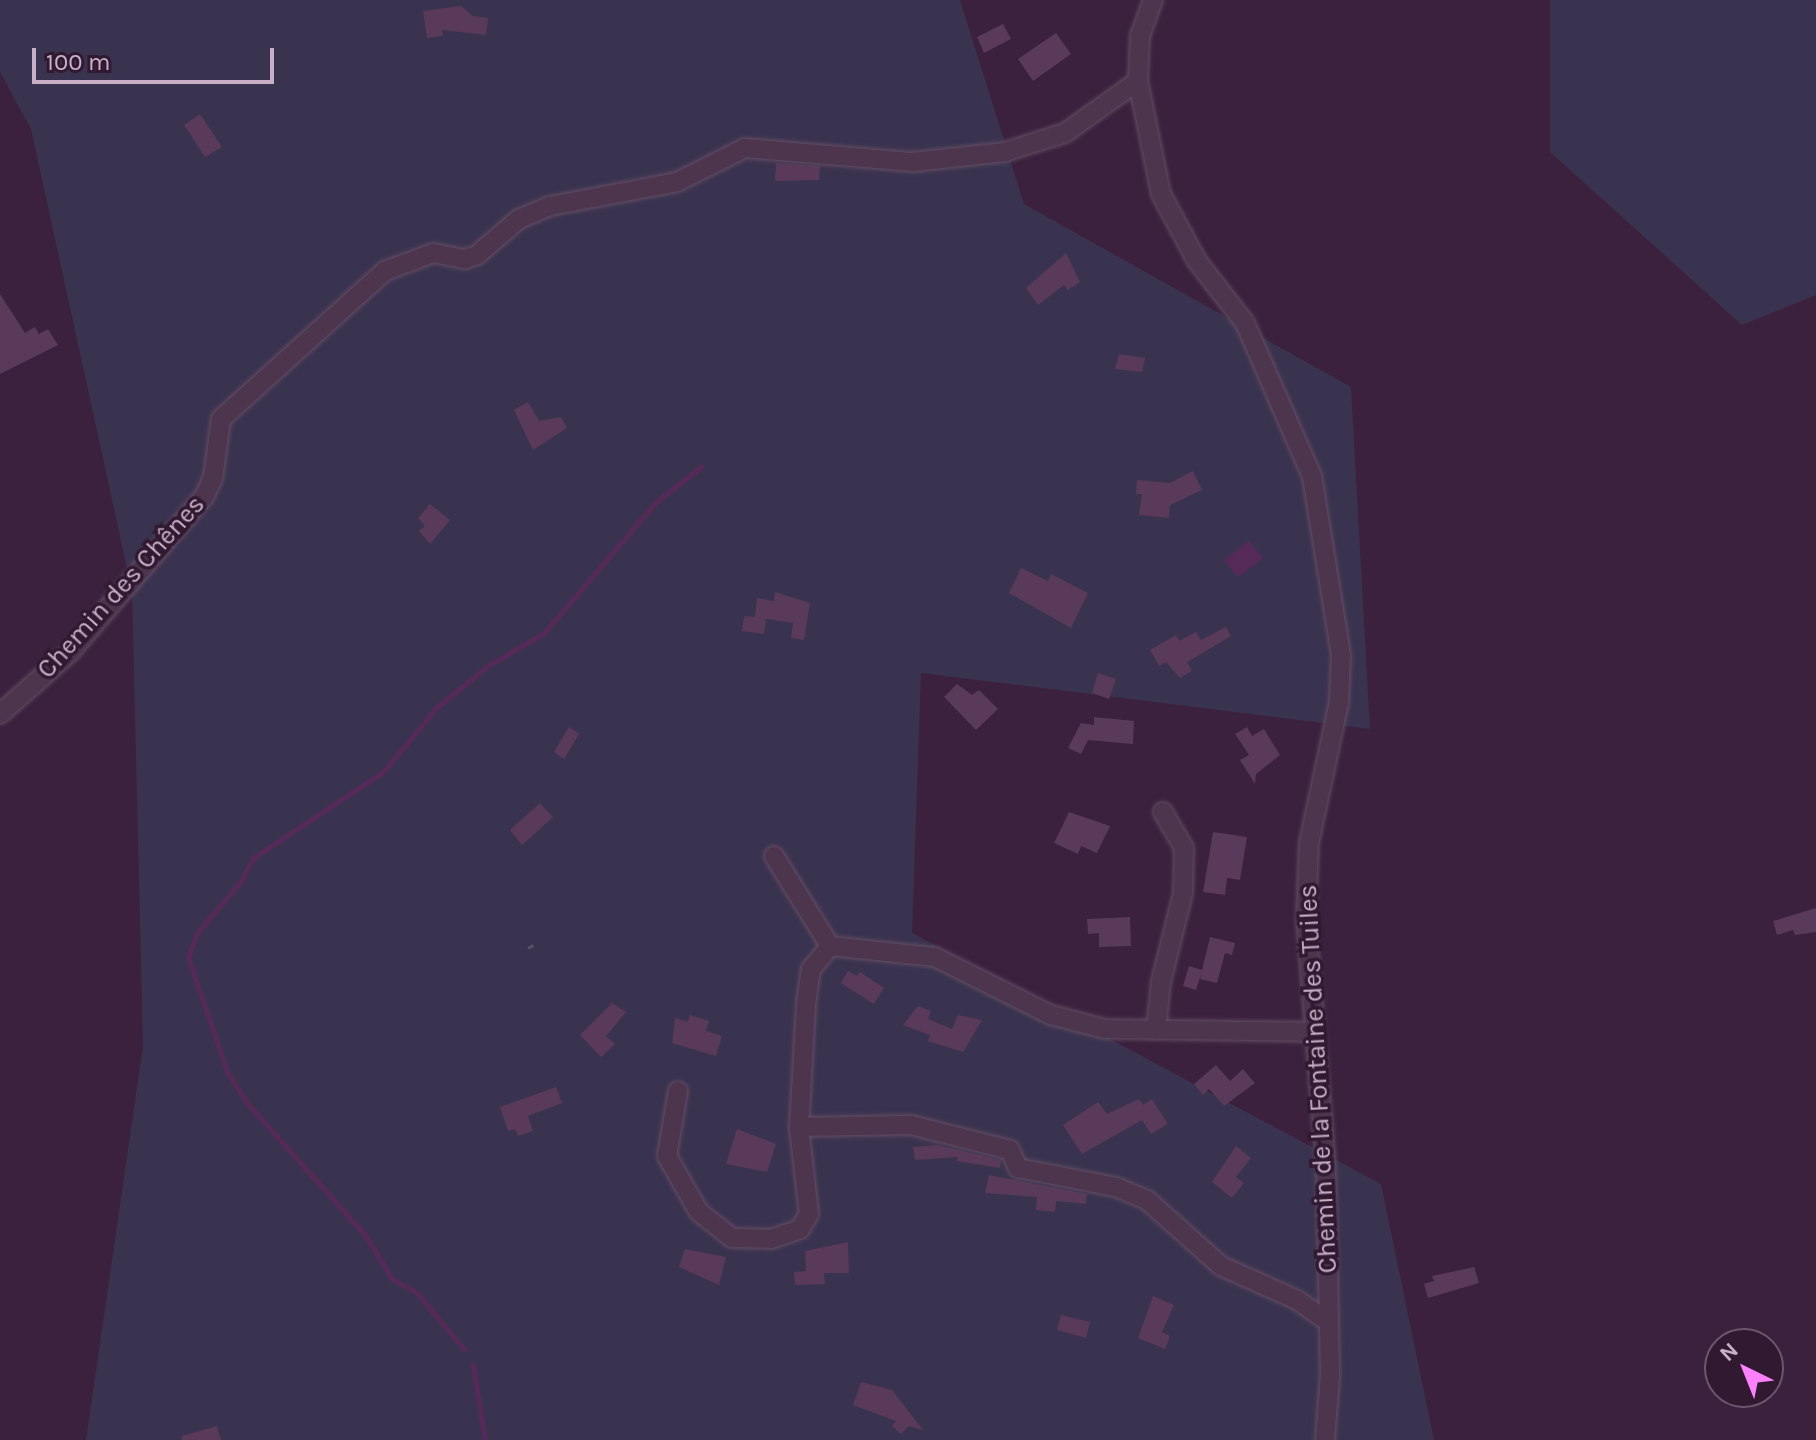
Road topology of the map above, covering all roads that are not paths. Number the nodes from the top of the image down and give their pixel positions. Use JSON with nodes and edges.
{"nodes":[{"id":1,"x":1153,"y":0,"type":"edge"},
{"id":2,"x":1138,"y":81,"type":"junction"},
{"id":3,"x":0,"y":714,"type":"edge"},
{"id":4,"x":1163,"y":812,"type":"dead end"},
{"id":5,"x":774,"y":856,"type":"dead end"},
{"id":6,"x":830,"y":946,"type":"junction"},
{"id":7,"x":1156,"y":1030,"type":"junction"},
{"id":8,"x":1315,"y":1032,"type":"junction"},
{"id":9,"x":678,"y":1091,"type":"dead end"},
{"id":10,"x":799,"y":1127,"type":"junction"},
{"id":11,"x":1329,"y":1322,"type":"junction"},
{"id":12,"x":1325,"y":1440,"type":"edge"}],
"edges":[{"from":1,"to":2,"type":"street","name":"Chemin de la Fontaine des Tuiles"},
{"from":2,"to":3,"type":"street","name":"Chemin des Chênes"},
{"from":2,"to":8,"type":"street","name":"Chemin de la Fontaine des Tuiles"},
{"from":4,"to":7,"type":"street"},
{"from":5,"to":6,"type":"street"},
{"from":6,"to":7,"type":"street"},
{"from":6,"to":10,"type":"street"},
{"from":7,"to":8,"type":"street"},
{"from":8,"to":11,"type":"street","name":"Chemin de la Fontaine des Tuiles"},
{"from":9,"to":10,"type":"street"},
{"from":10,"to":11,"type":"street"},
{"from":11,"to":12,"type":"street","name":"Chemin de la Fontaine des Tuiles"}]}
